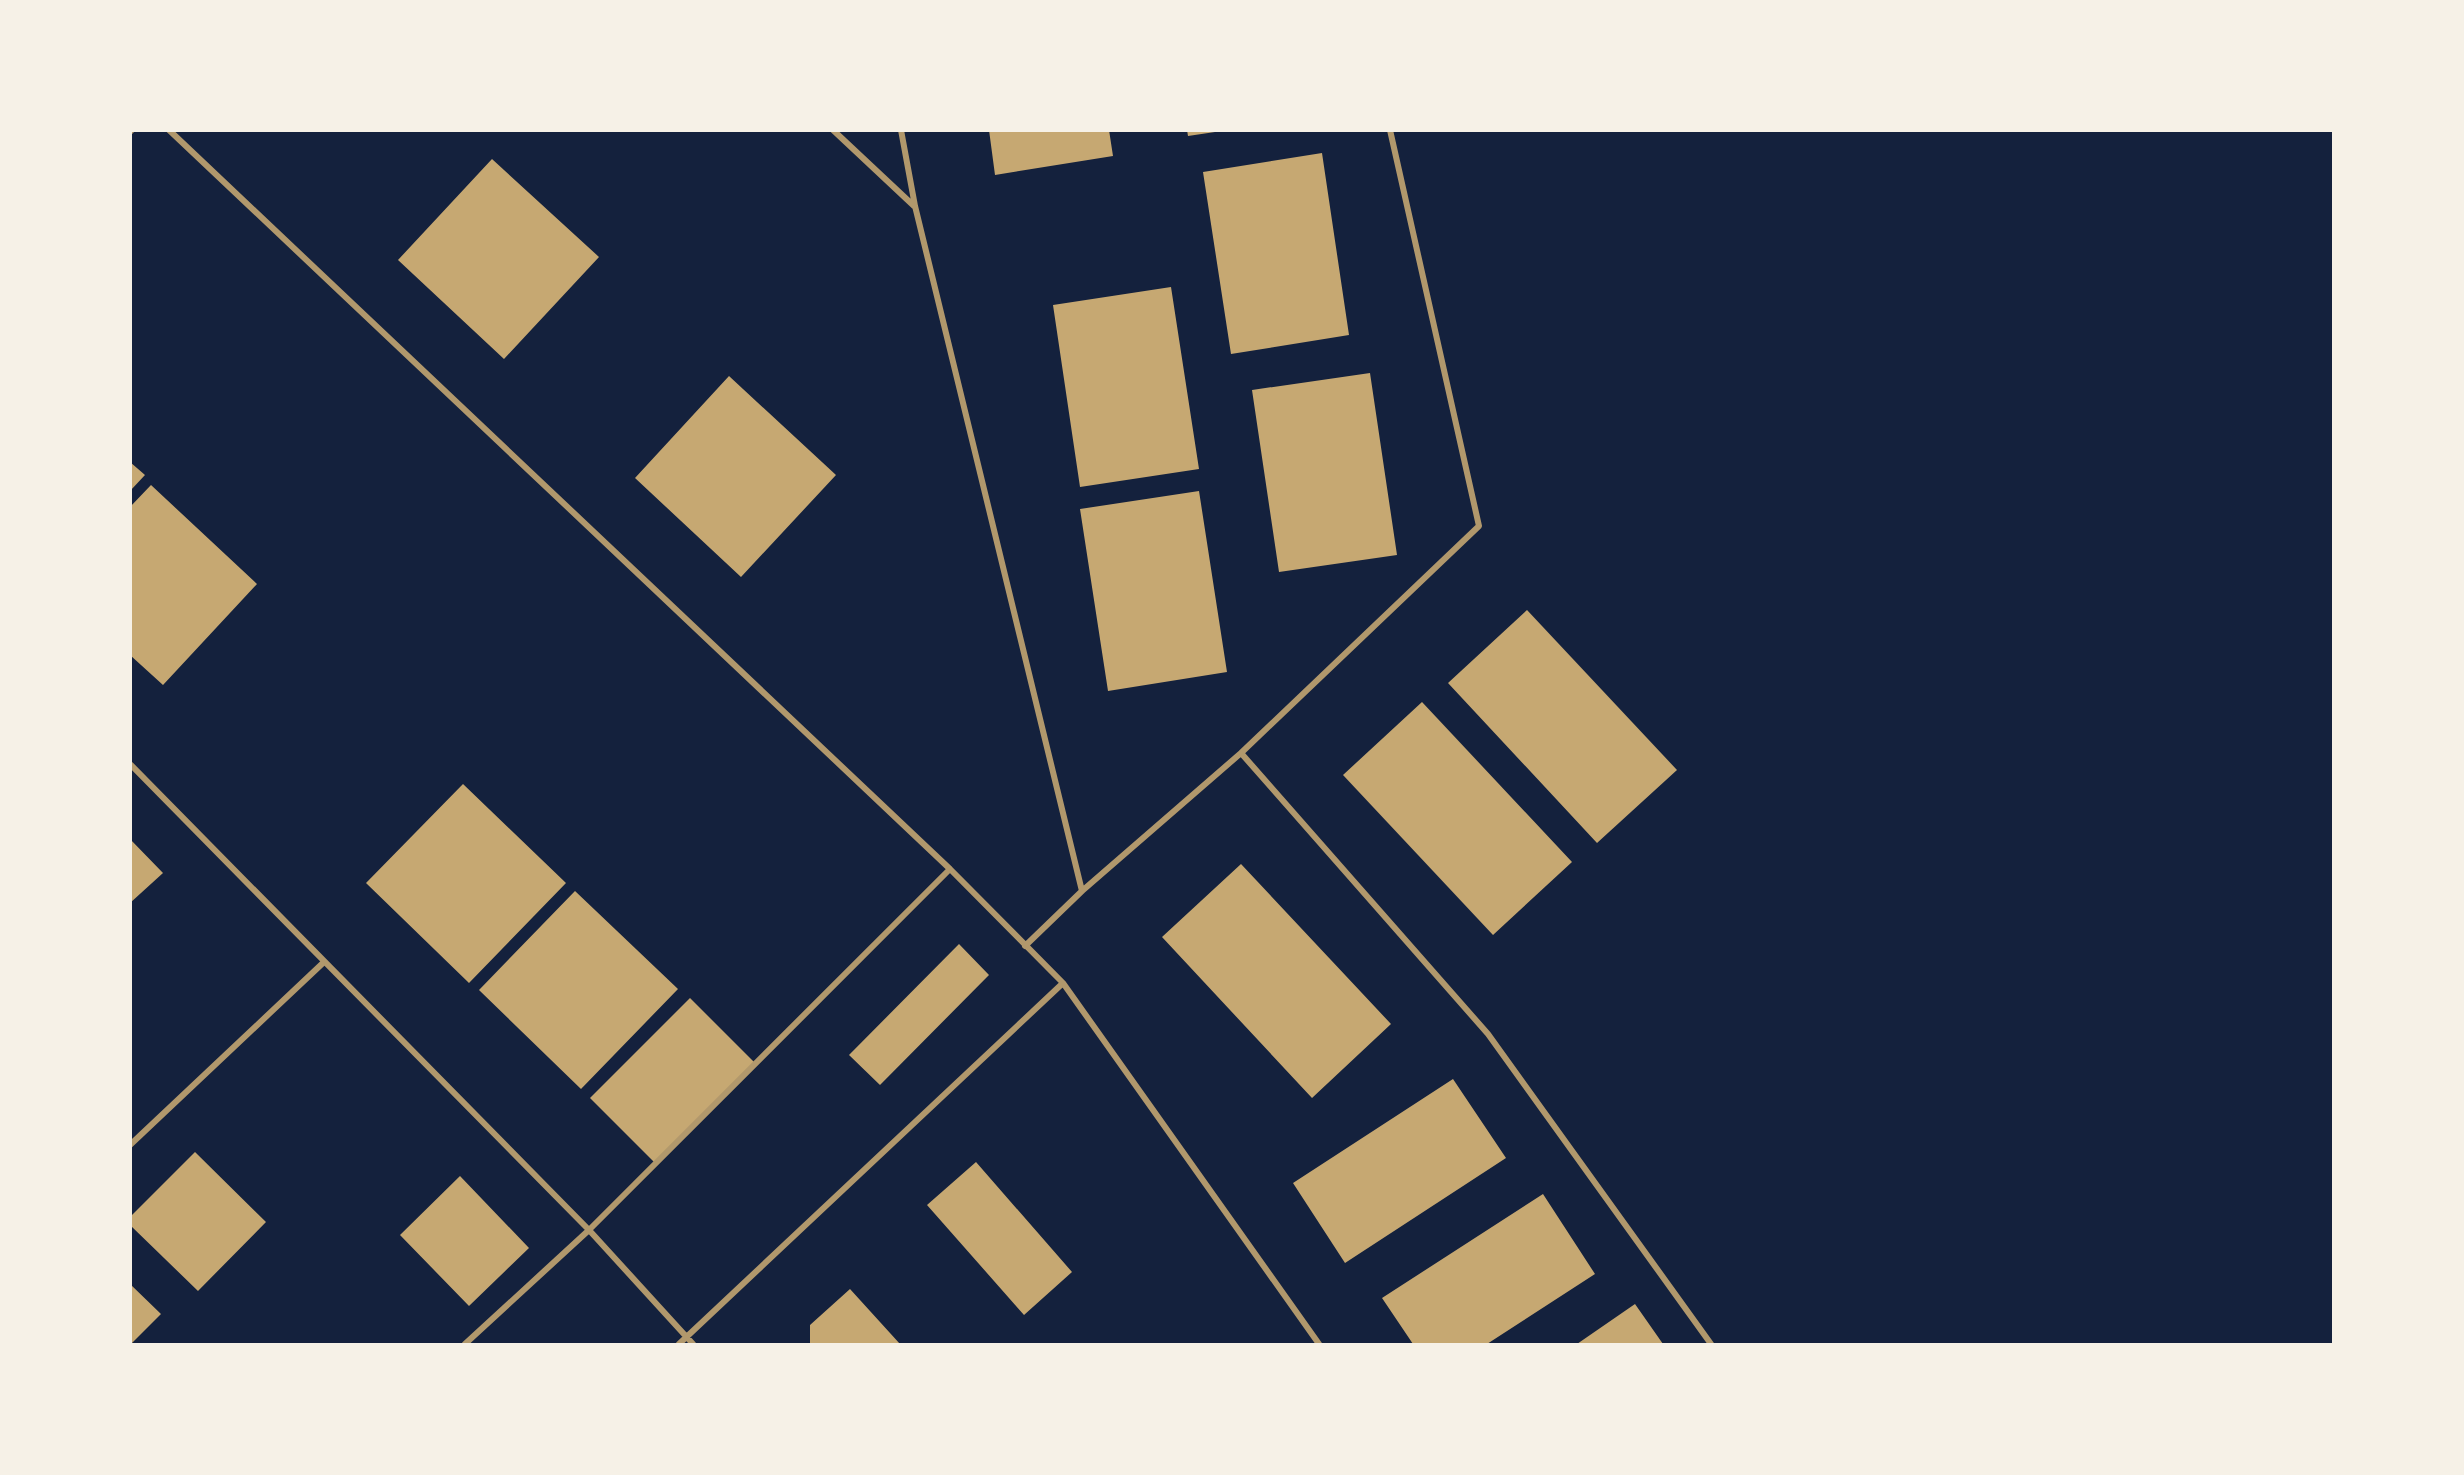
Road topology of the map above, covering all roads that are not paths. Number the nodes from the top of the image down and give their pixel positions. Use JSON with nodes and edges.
{"nodes":[{"id":1,"x":169,"y":130,"type":"edge"},
{"id":2,"x":833,"y":130,"type":"edge"},
{"id":3,"x":902,"y":130,"type":"edge"},
{"id":4,"x":1390,"y":130,"type":"edge"},
{"id":5,"x":915,"y":206,"type":"junction"},
{"id":6,"x":1241,"y":753,"type":"junction"},
{"id":7,"x":130,"y":764,"type":"edge"},
{"id":8,"x":950,"y":869,"type":"junction"},
{"id":9,"x":1082,"y":891,"type":"junction"},
{"id":10,"x":1025,"y":946,"type":"junction"},
{"id":11,"x":324,"y":962,"type":"junction"},
{"id":12,"x":1063,"y":983,"type":"junction"},
{"id":13,"x":130,"y":1145,"type":"edge"},
{"id":14,"x":589,"y":1230,"type":"junction"},
{"id":15,"x":687,"y":1338,"type":"junction"},
{"id":16,"x":465,"y":1344,"type":"edge"},
{"id":17,"x":679,"y":1344,"type":"edge"},
{"id":18,"x":693,"y":1344,"type":"edge"},
{"id":19,"x":1319,"y":1344,"type":"edge"},
{"id":20,"x":1711,"y":1344,"type":"edge"}],
"edges":[{"from":1,"to":8,"type":"street"},
{"from":2,"to":5,"type":"street"},
{"from":3,"to":5,"type":"street"},
{"from":4,"to":6,"type":"street"},
{"from":5,"to":9,"type":"street"},
{"from":6,"to":9,"type":"street"},
{"from":6,"to":20,"type":"street"},
{"from":7,"to":11,"type":"street"},
{"from":8,"to":10,"type":"street"},
{"from":8,"to":14,"type":"street"},
{"from":9,"to":10,"type":"street"},
{"from":10,"to":12,"type":"street"},
{"from":11,"to":13,"type":"street"},
{"from":11,"to":14,"type":"street"},
{"from":12,"to":15,"type":"street"},
{"from":12,"to":19,"type":"street"},
{"from":14,"to":15,"type":"street"},
{"from":14,"to":16,"type":"street"},
{"from":15,"to":17,"type":"street"},
{"from":15,"to":18,"type":"street"}]}
